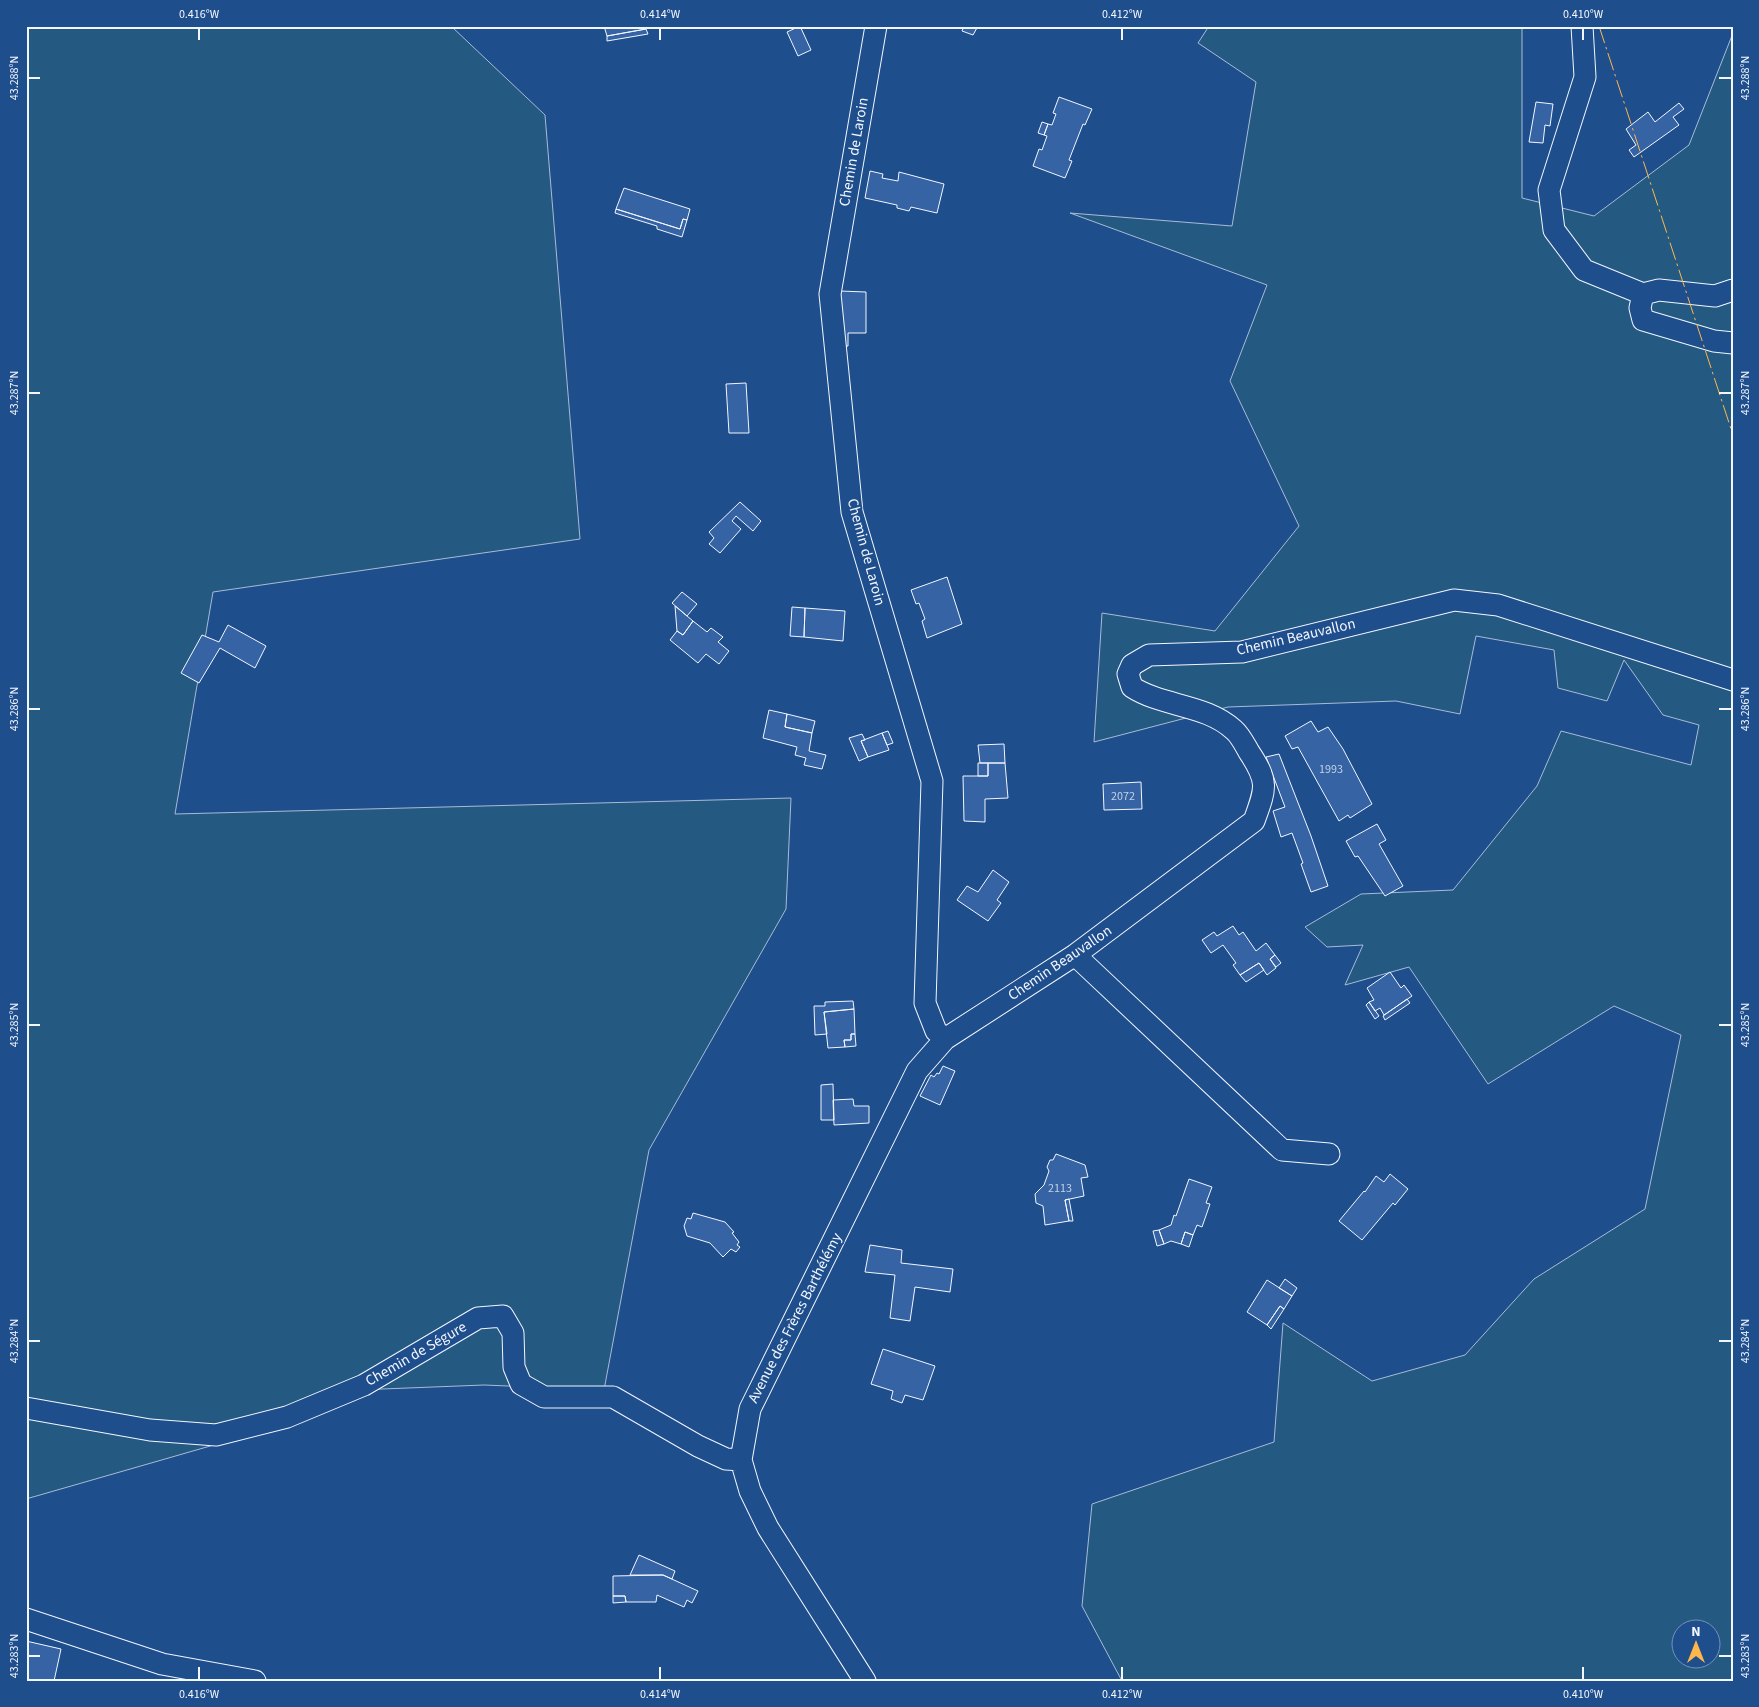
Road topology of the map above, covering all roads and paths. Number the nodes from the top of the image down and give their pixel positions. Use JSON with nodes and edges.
{"nodes":[{"id":1,"x":876,"y":26,"type":"edge"},
{"id":2,"x":1582,"y":26,"type":"edge"},
{"id":3,"x":1733,"y":290,"type":"edge"},
{"id":4,"x":1642,"y":294,"type":"junction"},
{"id":5,"x":1733,"y":343,"type":"edge"},
{"id":6,"x":1733,"y":680,"type":"edge"},
{"id":7,"x":1075,"y":955,"type":"junction"},
{"id":8,"x":945,"y":1039,"type":"junction"},
{"id":9,"x":1329,"y":1154,"type":"dead end"},
{"id":10,"x":26,"y":1408,"type":"edge"},
{"id":11,"x":741,"y":1460,"type":"junction"},
{"id":12,"x":26,"y":1619,"type":"edge"},
{"id":13,"x":255,"y":1681,"type":"edge"},
{"id":14,"x":865,"y":1681,"type":"edge"}],
"edges":[{"from":1,"to":8,"type":"street","name":"Chemin de Laroin"},
{"from":2,"to":4,"type":"street"},
{"from":3,"to":4,"type":"street"},
{"from":4,"to":5,"type":"street"},
{"from":6,"to":7,"type":"street","name":"Chemin Beauvallon"},
{"from":7,"to":8,"type":"street","name":"Chemin Beauvallon"},
{"from":7,"to":9,"type":"street"},
{"from":8,"to":11,"type":"street","name":"Avenue des Frères Barthélémy"},
{"from":10,"to":11,"type":"street","name":"Chemin de Ségure"},
{"from":11,"to":14,"type":"street","name":"Avenue des Frères Barthélémy"},
{"from":12,"to":13,"type":"street"}]}
